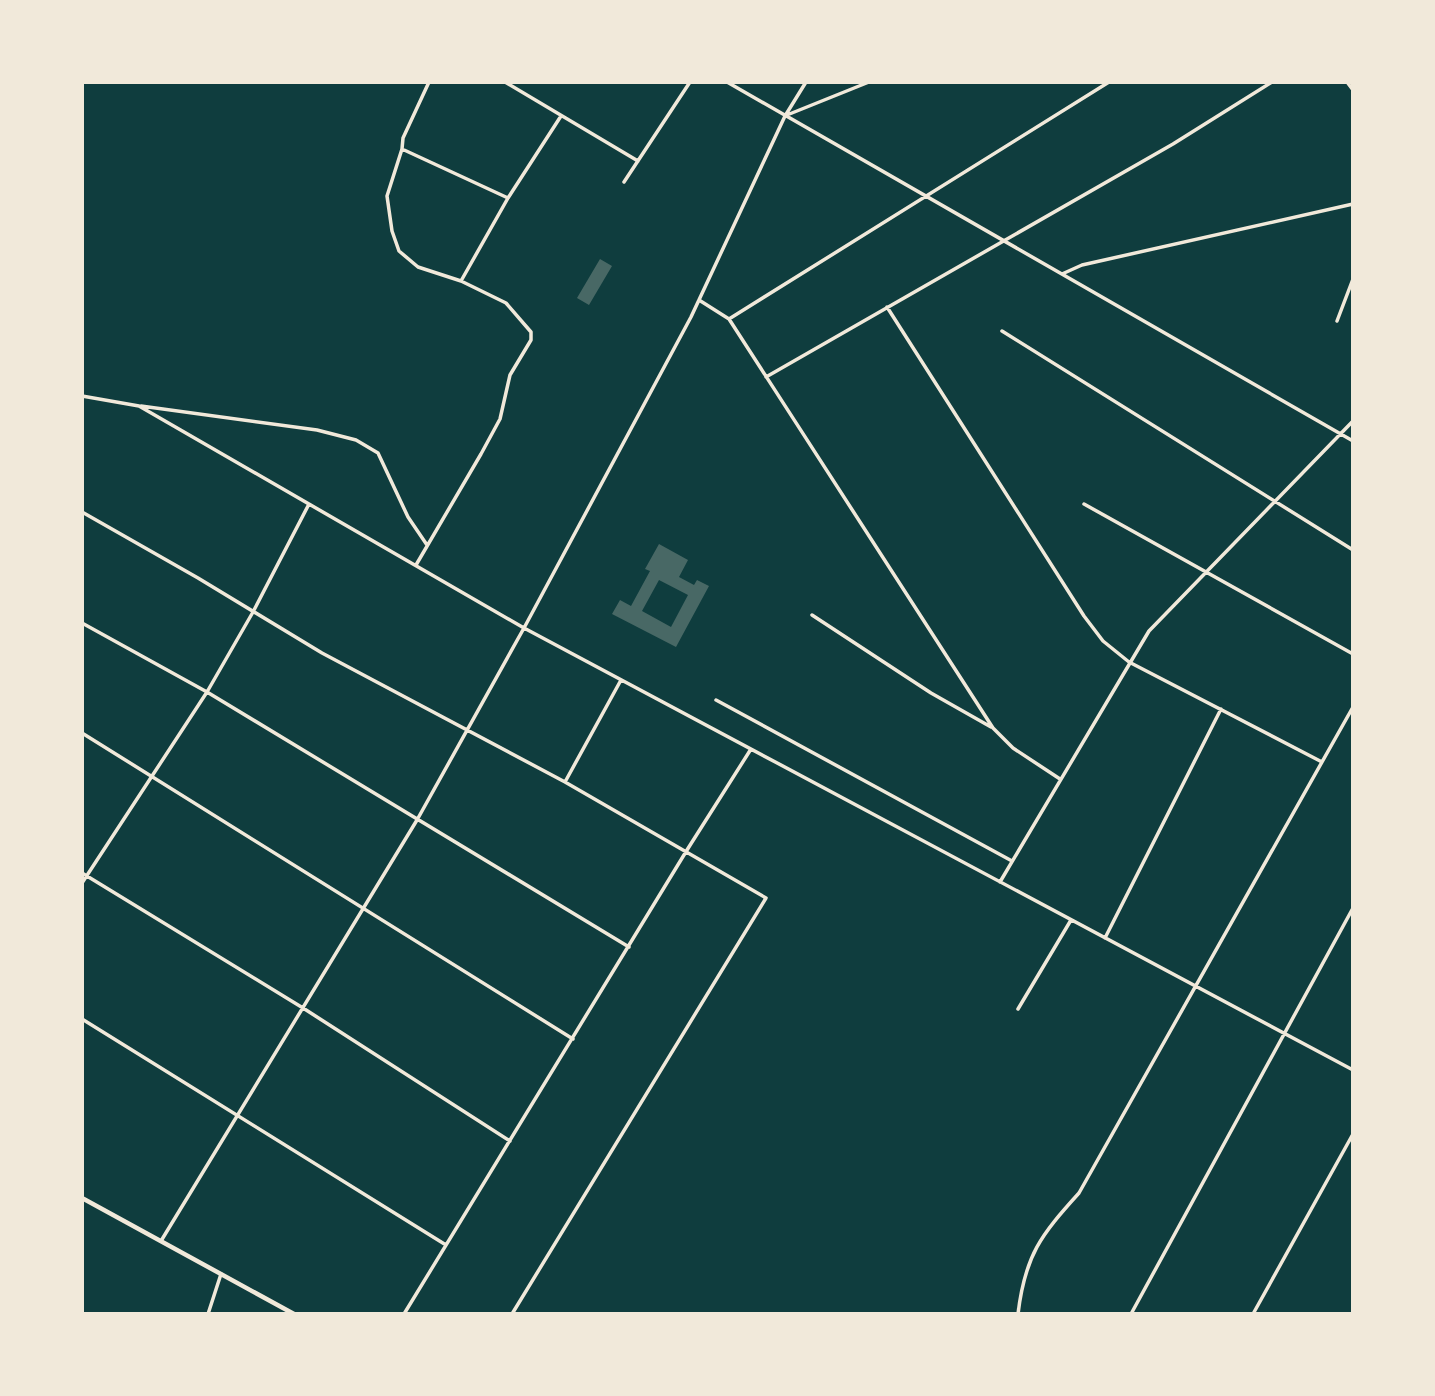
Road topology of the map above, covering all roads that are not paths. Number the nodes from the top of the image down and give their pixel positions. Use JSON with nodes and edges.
{"nodes":[{"id":1,"x":429,"y":82,"type":"edge"},
{"id":2,"x":505,"y":82,"type":"edge"},
{"id":3,"x":690,"y":82,"type":"edge"},
{"id":4,"x":727,"y":82,"type":"edge"},
{"id":5,"x":806,"y":82,"type":"edge"},
{"id":6,"x":869,"y":82,"type":"edge"},
{"id":7,"x":1109,"y":82,"type":"edge"},
{"id":8,"x":1272,"y":82,"type":"edge"},
{"id":9,"x":1347,"y":82,"type":"edge"},
{"id":10,"x":1353,"y":90,"type":"edge"},
{"id":11,"x":561,"y":116,"type":"junction"},
{"id":12,"x":785,"y":116,"type":"junction"},
{"id":13,"x":402,"y":149,"type":"junction"},
{"id":14,"x":638,"y":161,"type":"junction"},
{"id":15,"x":624,"y":182,"type":"dead end"},
{"id":16,"x":924,"y":196,"type":"junction"},
{"id":17,"x":508,"y":198,"type":"junction"},
{"id":18,"x":1353,"y":204,"type":"edge"},
{"id":19,"x":1002,"y":240,"type":"junction"},
{"id":20,"x":1062,"y":274,"type":"junction"},
{"id":21,"x":1353,"y":279,"type":"edge"},
{"id":22,"x":461,"y":281,"type":"junction"},
{"id":23,"x":699,"y":300,"type":"junction"},
{"id":24,"x":887,"y":307,"type":"junction"},
{"id":25,"x":729,"y":319,"type":"junction"},
{"id":26,"x":1337,"y":321,"type":"dead end"},
{"id":27,"x":1002,"y":331,"type":"dead end"},
{"id":28,"x":766,"y":377,"type":"junction"},
{"id":29,"x":82,"y":396,"type":"edge"},
{"id":30,"x":139,"y":406,"type":"junction"},
{"id":31,"x":1353,"y":421,"type":"edge"},
{"id":32,"x":1340,"y":434,"type":"junction"},
{"id":33,"x":1353,"y":441,"type":"edge"},
{"id":34,"x":1276,"y":502,"type":"junction"},
{"id":35,"x":309,"y":504,"type":"junction"},
{"id":36,"x":1084,"y":504,"type":"dead end"},
{"id":37,"x":82,"y":512,"type":"edge"},
{"id":38,"x":427,"y":545,"type":"junction"},
{"id":39,"x":1353,"y":550,"type":"edge"},
{"id":40,"x":416,"y":565,"type":"junction"},
{"id":41,"x":1205,"y":572,"type":"junction"},
{"id":42,"x":253,"y":612,"type":"junction"},
{"id":43,"x":812,"y":615,"type":"dead end"},
{"id":44,"x":82,"y":623,"type":"edge"},
{"id":45,"x":524,"y":628,"type":"junction"},
{"id":46,"x":1353,"y":654,"type":"edge"},
{"id":47,"x":1129,"y":662,"type":"junction"},
{"id":48,"x":621,"y":680,"type":"junction"},
{"id":49,"x":207,"y":692,"type":"junction"},
{"id":50,"x":716,"y":700,"type":"dead end"},
{"id":51,"x":1353,"y":707,"type":"edge"},
{"id":52,"x":1221,"y":709,"type":"junction"},
{"id":53,"x":468,"y":728,"type":"junction"},
{"id":54,"x":993,"y":728,"type":"junction"},
{"id":55,"x":82,"y":733,"type":"edge"},
{"id":56,"x":751,"y":749,"type":"junction"},
{"id":57,"x":1322,"y":762,"type":"junction"},
{"id":58,"x":152,"y":777,"type":"junction"},
{"id":59,"x":1060,"y":779,"type":"junction"},
{"id":60,"x":565,"y":782,"type":"junction"},
{"id":61,"x":416,"y":820,"type":"junction"},
{"id":62,"x":687,"y":850,"type":"junction"},
{"id":63,"x":1013,"y":861,"type":"junction"},
{"id":64,"x":85,"y":875,"type":"edge"},
{"id":65,"x":1000,"y":882,"type":"junction"},
{"id":66,"x":82,"y":883,"type":"edge"},
{"id":67,"x":1353,"y":908,"type":"edge"},
{"id":68,"x":362,"y":909,"type":"junction"},
{"id":69,"x":1071,"y":920,"type":"junction"},
{"id":70,"x":1105,"y":938,"type":"junction"},
{"id":71,"x":629,"y":947,"type":"junction"},
{"id":72,"x":1196,"y":987,"type":"junction"},
{"id":73,"x":303,"y":1008,"type":"junction"},
{"id":74,"x":1018,"y":1009,"type":"dead end"},
{"id":75,"x":82,"y":1019,"type":"edge"},
{"id":76,"x":1284,"y":1033,"type":"junction"},
{"id":77,"x":573,"y":1040,"type":"junction"},
{"id":78,"x":1353,"y":1070,"type":"edge"},
{"id":79,"x":238,"y":1115,"type":"junction"},
{"id":80,"x":1353,"y":1135,"type":"edge"},
{"id":81,"x":510,"y":1141,"type":"junction"},
{"id":82,"x":82,"y":1198,"type":"edge"},
{"id":83,"x":161,"y":1241,"type":"junction"},
{"id":84,"x":446,"y":1246,"type":"junction"},
{"id":85,"x":221,"y":1274,"type":"junction"},
{"id":86,"x":208,"y":1314,"type":"edge"},
{"id":87,"x":294,"y":1314,"type":"edge"},
{"id":88,"x":404,"y":1314,"type":"edge"},
{"id":89,"x":513,"y":1314,"type":"edge"},
{"id":90,"x":1018,"y":1314,"type":"edge"},
{"id":91,"x":1131,"y":1314,"type":"edge"},
{"id":92,"x":1253,"y":1314,"type":"edge"}],
"edges":[{"from":1,"to":13,"type":"street"},
{"from":2,"to":11,"type":"street"},
{"from":3,"to":14,"type":"street"},
{"from":4,"to":12,"type":"street"},
{"from":5,"to":12,"type":"street"},
{"from":6,"to":12,"type":"street"},
{"from":7,"to":16,"type":"street"},
{"from":8,"to":19,"type":"street"},
{"from":9,"to":10,"type":"street"},
{"from":11,"to":14,"type":"street"},
{"from":11,"to":17,"type":"street"},
{"from":12,"to":16,"type":"street"},
{"from":12,"to":23,"type":"street"},
{"from":13,"to":17,"type":"street"},
{"from":13,"to":22,"type":"street"},
{"from":14,"to":15,"type":"street"},
{"from":16,"to":19,"type":"street"},
{"from":16,"to":25,"type":"street"},
{"from":17,"to":22,"type":"street"},
{"from":18,"to":20,"type":"street"},
{"from":19,"to":20,"type":"street"},
{"from":19,"to":24,"type":"street"},
{"from":20,"to":32,"type":"street"},
{"from":21,"to":26,"type":"street"},
{"from":22,"to":38,"type":"street"},
{"from":23,"to":25,"type":"street"},
{"from":23,"to":45,"type":"street"},
{"from":24,"to":28,"type":"street"},
{"from":24,"to":47,"type":"street"},
{"from":25,"to":28,"type":"street"},
{"from":27,"to":34,"type":"street"},
{"from":28,"to":54,"type":"street"},
{"from":29,"to":30,"type":"street"},
{"from":30,"to":35,"type":"street"},
{"from":30,"to":38,"type":"street"},
{"from":31,"to":32,"type":"street"},
{"from":32,"to":33,"type":"street"},
{"from":32,"to":34,"type":"street"},
{"from":34,"to":39,"type":"street"},
{"from":34,"to":41,"type":"street"},
{"from":35,"to":40,"type":"street"},
{"from":35,"to":42,"type":"street"},
{"from":36,"to":41,"type":"street"},
{"from":37,"to":42,"type":"street"},
{"from":38,"to":40,"type":"street"},
{"from":40,"to":45,"type":"street"},
{"from":41,"to":46,"type":"street"},
{"from":41,"to":47,"type":"street"},
{"from":42,"to":49,"type":"street"},
{"from":42,"to":53,"type":"street"},
{"from":43,"to":54,"type":"street"},
{"from":44,"to":49,"type":"street"},
{"from":45,"to":48,"type":"street"},
{"from":45,"to":53,"type":"street"},
{"from":47,"to":52,"type":"street"},
{"from":47,"to":59,"type":"street"},
{"from":48,"to":56,"type":"street"},
{"from":48,"to":60,"type":"street"},
{"from":49,"to":58,"type":"street"},
{"from":49,"to":61,"type":"street"},
{"from":50,"to":63,"type":"street"},
{"from":51,"to":57,"type":"street"},
{"from":52,"to":57,"type":"street"},
{"from":52,"to":70,"type":"street"},
{"from":53,"to":60,"type":"street"},
{"from":53,"to":61,"type":"street"},
{"from":54,"to":59,"type":"street"},
{"from":55,"to":58,"type":"street"},
{"from":56,"to":62,"type":"street"},
{"from":56,"to":65,"type":"street"},
{"from":57,"to":72,"type":"street"},
{"from":58,"to":64,"type":"street"},
{"from":58,"to":68,"type":"street"},
{"from":59,"to":63,"type":"street"},
{"from":60,"to":62,"type":"street"},
{"from":61,"to":68,"type":"street"},
{"from":61,"to":71,"type":"street"},
{"from":62,"to":71,"type":"street"},
{"from":62,"to":89,"type":"street"},
{"from":63,"to":65,"type":"street"},
{"from":64,"to":66,"type":"street"},
{"from":64,"to":73,"type":"street"},
{"from":65,"to":69,"type":"street"},
{"from":67,"to":76,"type":"street"},
{"from":68,"to":73,"type":"street"},
{"from":68,"to":77,"type":"street"},
{"from":69,"to":70,"type":"street"},
{"from":69,"to":74,"type":"street"},
{"from":70,"to":72,"type":"street"},
{"from":71,"to":77,"type":"street"},
{"from":72,"to":76,"type":"street"},
{"from":72,"to":90,"type":"street"},
{"from":73,"to":79,"type":"street"},
{"from":73,"to":81,"type":"street"},
{"from":75,"to":79,"type":"street"},
{"from":76,"to":78,"type":"street"},
{"from":76,"to":91,"type":"street"},
{"from":77,"to":81,"type":"street"},
{"from":79,"to":83,"type":"street"},
{"from":79,"to":84,"type":"street"},
{"from":80,"to":92,"type":"street"},
{"from":81,"to":84,"type":"street"},
{"from":82,"to":83,"type":"street"},
{"from":83,"to":85,"type":"street"},
{"from":84,"to":88,"type":"street"},
{"from":85,"to":86,"type":"street"},
{"from":85,"to":87,"type":"street"}]}
